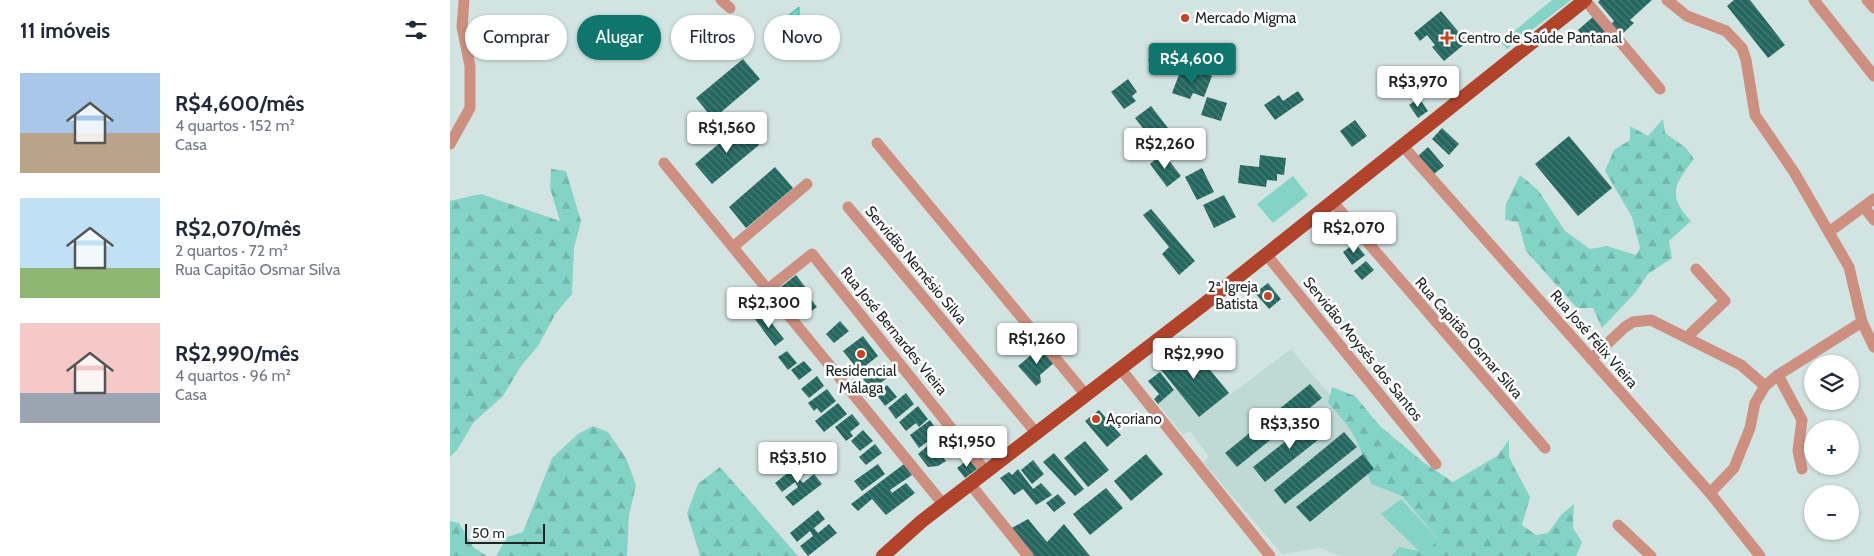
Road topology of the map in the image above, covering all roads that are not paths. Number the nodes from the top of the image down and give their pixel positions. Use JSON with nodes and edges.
{"nodes":[{"id":1,"x":464,"y":0,"type":"edge"},
{"id":2,"x":721,"y":0,"type":"edge"},
{"id":3,"x":1585,"y":0,"type":"edge"},
{"id":4,"x":1667,"y":0,"type":"edge"},
{"id":5,"x":1814,"y":0,"type":"edge"},
{"id":6,"x":1867,"y":0,"type":"edge"},
{"id":7,"x":730,"y":8,"type":"dead end"},
{"id":8,"x":1874,"y":8,"type":"edge"},
{"id":9,"x":1874,"y":76,"type":"edge"},
{"id":10,"x":1660,"y":89,"type":"dead end"},
{"id":11,"x":877,"y":143,"type":"dead end"},
{"id":12,"x":450,"y":144,"type":"edge"},
{"id":13,"x":1402,"y":145,"type":"junction"},
{"id":14,"x":664,"y":163,"type":"dead end"},
{"id":15,"x":807,"y":184,"type":"dead end"},
{"id":16,"x":1874,"y":199,"type":"edge"},
{"id":17,"x":1332,"y":201,"type":"junction"},
{"id":18,"x":848,"y":207,"type":"dead end"},
{"id":19,"x":1864,"y":207,"type":"junction"},
{"id":20,"x":1874,"y":220,"type":"edge"},
{"id":21,"x":1829,"y":232,"type":"junction"},
{"id":22,"x":733,"y":247,"type":"junction"},
{"id":23,"x":1266,"y":254,"type":"junction"},
{"id":24,"x":1696,"y":269,"type":"dead end"},
{"id":25,"x":768,"y":289,"type":"junction"},
{"id":26,"x":1862,"y":322,"type":"junction"},
{"id":27,"x":1687,"y":337,"type":"junction"},
{"id":28,"x":1874,"y":347,"type":"edge"},
{"id":29,"x":1591,"y":359,"type":"junction"},
{"id":30,"x":1120,"y":368,"type":"junction"},
{"id":31,"x":1778,"y":375,"type":"junction"},
{"id":32,"x":1765,"y":386,"type":"junction"},
{"id":33,"x":1086,"y":395,"type":"junction"},
{"id":34,"x":1037,"y":434,"type":"junction"},
{"id":35,"x":1544,"y":448,"type":"dead end"},
{"id":36,"x":1436,"y":464,"type":"dead end"},
{"id":37,"x":1802,"y":469,"type":"dead end"},
{"id":38,"x":987,"y":473,"type":"junction"},
{"id":39,"x":971,"y":485,"type":"junction"},
{"id":40,"x":1710,"y":493,"type":"junction"},
{"id":41,"x":943,"y":504,"type":"junction"},
{"id":42,"x":1618,"y":525,"type":"dead end"},
{"id":43,"x":883,"y":556,"type":"edge"},
{"id":44,"x":1028,"y":556,"type":"edge"},
{"id":45,"x":1270,"y":556,"type":"edge"},
{"id":46,"x":1651,"y":556,"type":"edge"},
{"id":47,"x":1760,"y":556,"type":"edge"}],
"edges":[{"from":1,"to":12,"type":"street"},
{"from":2,"to":7,"type":"street"},
{"from":3,"to":10,"type":"street"},
{"from":3,"to":13,"type":"main road"},
{"from":4,"to":21,"type":"street"},
{"from":5,"to":9,"type":"street"},
{"from":6,"to":8,"type":"street"},
{"from":11,"to":33,"type":"street"},
{"from":13,"to":17,"type":"main road"},
{"from":13,"to":29,"type":"street","name":"Rua José Félix Vieira"},
{"from":14,"to":22,"type":"street"},
{"from":15,"to":22,"type":"street"},
{"from":16,"to":19,"type":"street"},
{"from":17,"to":23,"type":"main road"},
{"from":17,"to":35,"type":"street","name":"Rua Capitão Osmar Silva"},
{"from":18,"to":34,"type":"street","name":"Servidão Nemésio Silva"},
{"from":19,"to":20,"type":"street"},
{"from":19,"to":21,"type":"street"},
{"from":21,"to":26,"type":"street"},
{"from":22,"to":25,"type":"street"},
{"from":23,"to":30,"type":"main road"},
{"from":23,"to":36,"type":"street","name":"Servidão Moysés dos Santos"},
{"from":24,"to":27,"type":"street"},
{"from":25,"to":38,"type":"street","name":"Rua José Bernardes Vieira"},
{"from":25,"to":41,"type":"street"},
{"from":26,"to":28,"type":"street"},
{"from":26,"to":31,"type":"street"},
{"from":27,"to":29,"type":"street"},
{"from":27,"to":32,"type":"street"},
{"from":29,"to":40,"type":"street","name":"Rua José Félix Vieira"},
{"from":30,"to":33,"type":"main road"},
{"from":30,"to":45,"type":"street"},
{"from":31,"to":32,"type":"street"},
{"from":31,"to":37,"type":"street"},
{"from":32,"to":40,"type":"street"},
{"from":33,"to":34,"type":"main road"},
{"from":34,"to":38,"type":"main road"},
{"from":38,"to":39,"type":"main road"},
{"from":39,"to":41,"type":"main road"},
{"from":39,"to":44,"type":"street"},
{"from":40,"to":47,"type":"street","name":"Rua José Félix Vieira"},
{"from":41,"to":43,"type":"main road"},
{"from":42,"to":46,"type":"street"}]}
